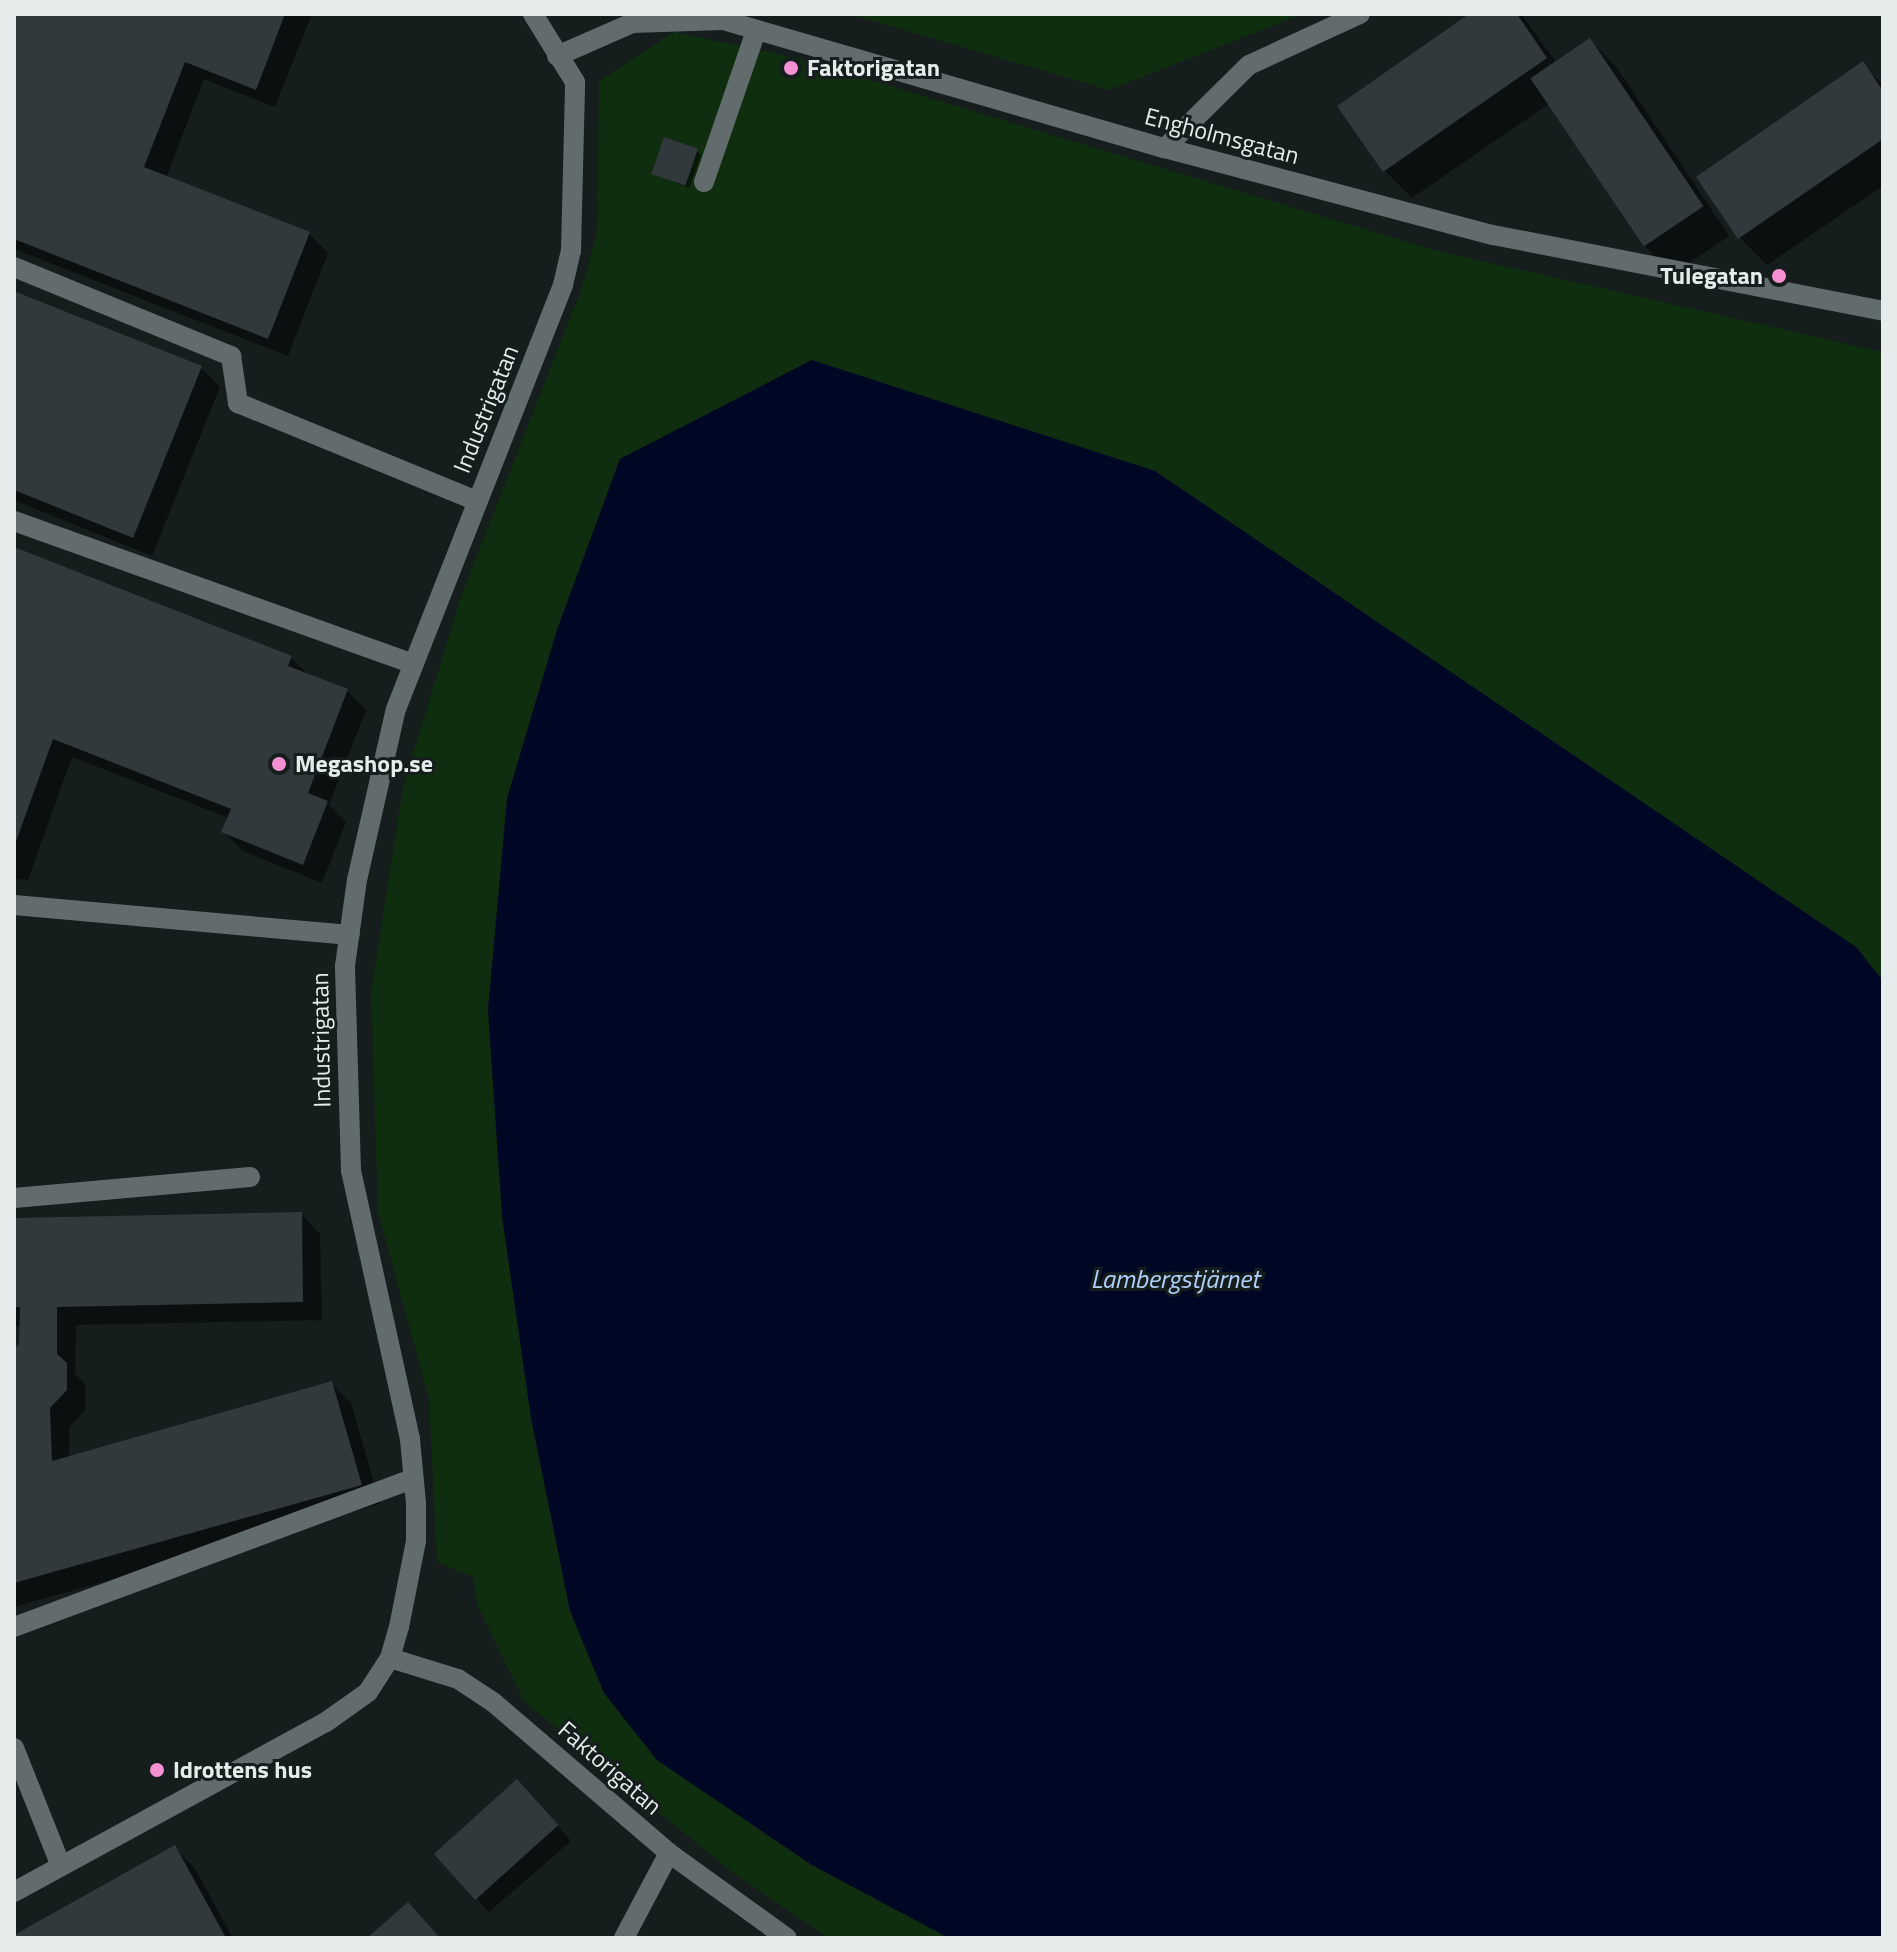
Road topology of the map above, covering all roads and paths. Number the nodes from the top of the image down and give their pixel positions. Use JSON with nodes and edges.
{"nodes":[{"id":1,"x":533,"y":14,"type":"edge"},
{"id":2,"x":1360,"y":14,"type":"edge"},
{"id":3,"x":756,"y":31,"type":"junction"},
{"id":4,"x":557,"y":56,"type":"junction"},
{"id":5,"x":1165,"y":148,"type":"junction"},
{"id":6,"x":704,"y":182,"type":"dead end"},
{"id":7,"x":14,"y":267,"type":"edge"},
{"id":8,"x":1883,"y":311,"type":"edge"},
{"id":9,"x":477,"y":501,"type":"junction"},
{"id":10,"x":14,"y":521,"type":"edge"},
{"id":11,"x":413,"y":664,"type":"junction"},
{"id":12,"x":14,"y":905,"type":"edge"},
{"id":13,"x":350,"y":935,"type":"junction"},
{"id":14,"x":250,"y":1177,"type":"dead end"},
{"id":15,"x":14,"y":1198,"type":"edge"},
{"id":16,"x":413,"y":1479,"type":"junction"},
{"id":17,"x":14,"y":1627,"type":"edge"},
{"id":18,"x":390,"y":1658,"type":"junction"},
{"id":19,"x":14,"y":1748,"type":"edge"},
{"id":20,"x":669,"y":1853,"type":"junction"},
{"id":21,"x":61,"y":1866,"type":"junction"},
{"id":22,"x":14,"y":1892,"type":"edge"},
{"id":23,"x":624,"y":1938,"type":"edge"},
{"id":24,"x":787,"y":1938,"type":"edge"}],
"edges":[{"from":1,"to":4,"type":"street","name":"Industrigatan"},
{"from":2,"to":5,"type":"street"},
{"from":3,"to":4,"type":"street","name":"Engholmsgatan"},
{"from":3,"to":5,"type":"street","name":"Engholmsgatan"},
{"from":3,"to":6,"type":"street"},
{"from":4,"to":9,"type":"street","name":"Industrigatan"},
{"from":5,"to":8,"type":"street","name":"Engholmsgatan"},
{"from":7,"to":9,"type":"street"},
{"from":9,"to":11,"type":"street","name":"Industrigatan"},
{"from":10,"to":11,"type":"street"},
{"from":11,"to":13,"type":"street","name":"Industrigatan"},
{"from":12,"to":13,"type":"street"},
{"from":13,"to":16,"type":"street","name":"Industrigatan"},
{"from":14,"to":15,"type":"street"},
{"from":16,"to":17,"type":"street"},
{"from":16,"to":18,"type":"street","name":"Industrigatan"},
{"from":18,"to":20,"type":"street","name":"Faktorigatan"},
{"from":18,"to":21,"type":"street","name":"Industrigatan"},
{"from":19,"to":21,"type":"street"},
{"from":20,"to":23,"type":"street"},
{"from":20,"to":24,"type":"street","name":"Faktorigatan"},
{"from":21,"to":22,"type":"street","name":"Industrigatan"}]}
